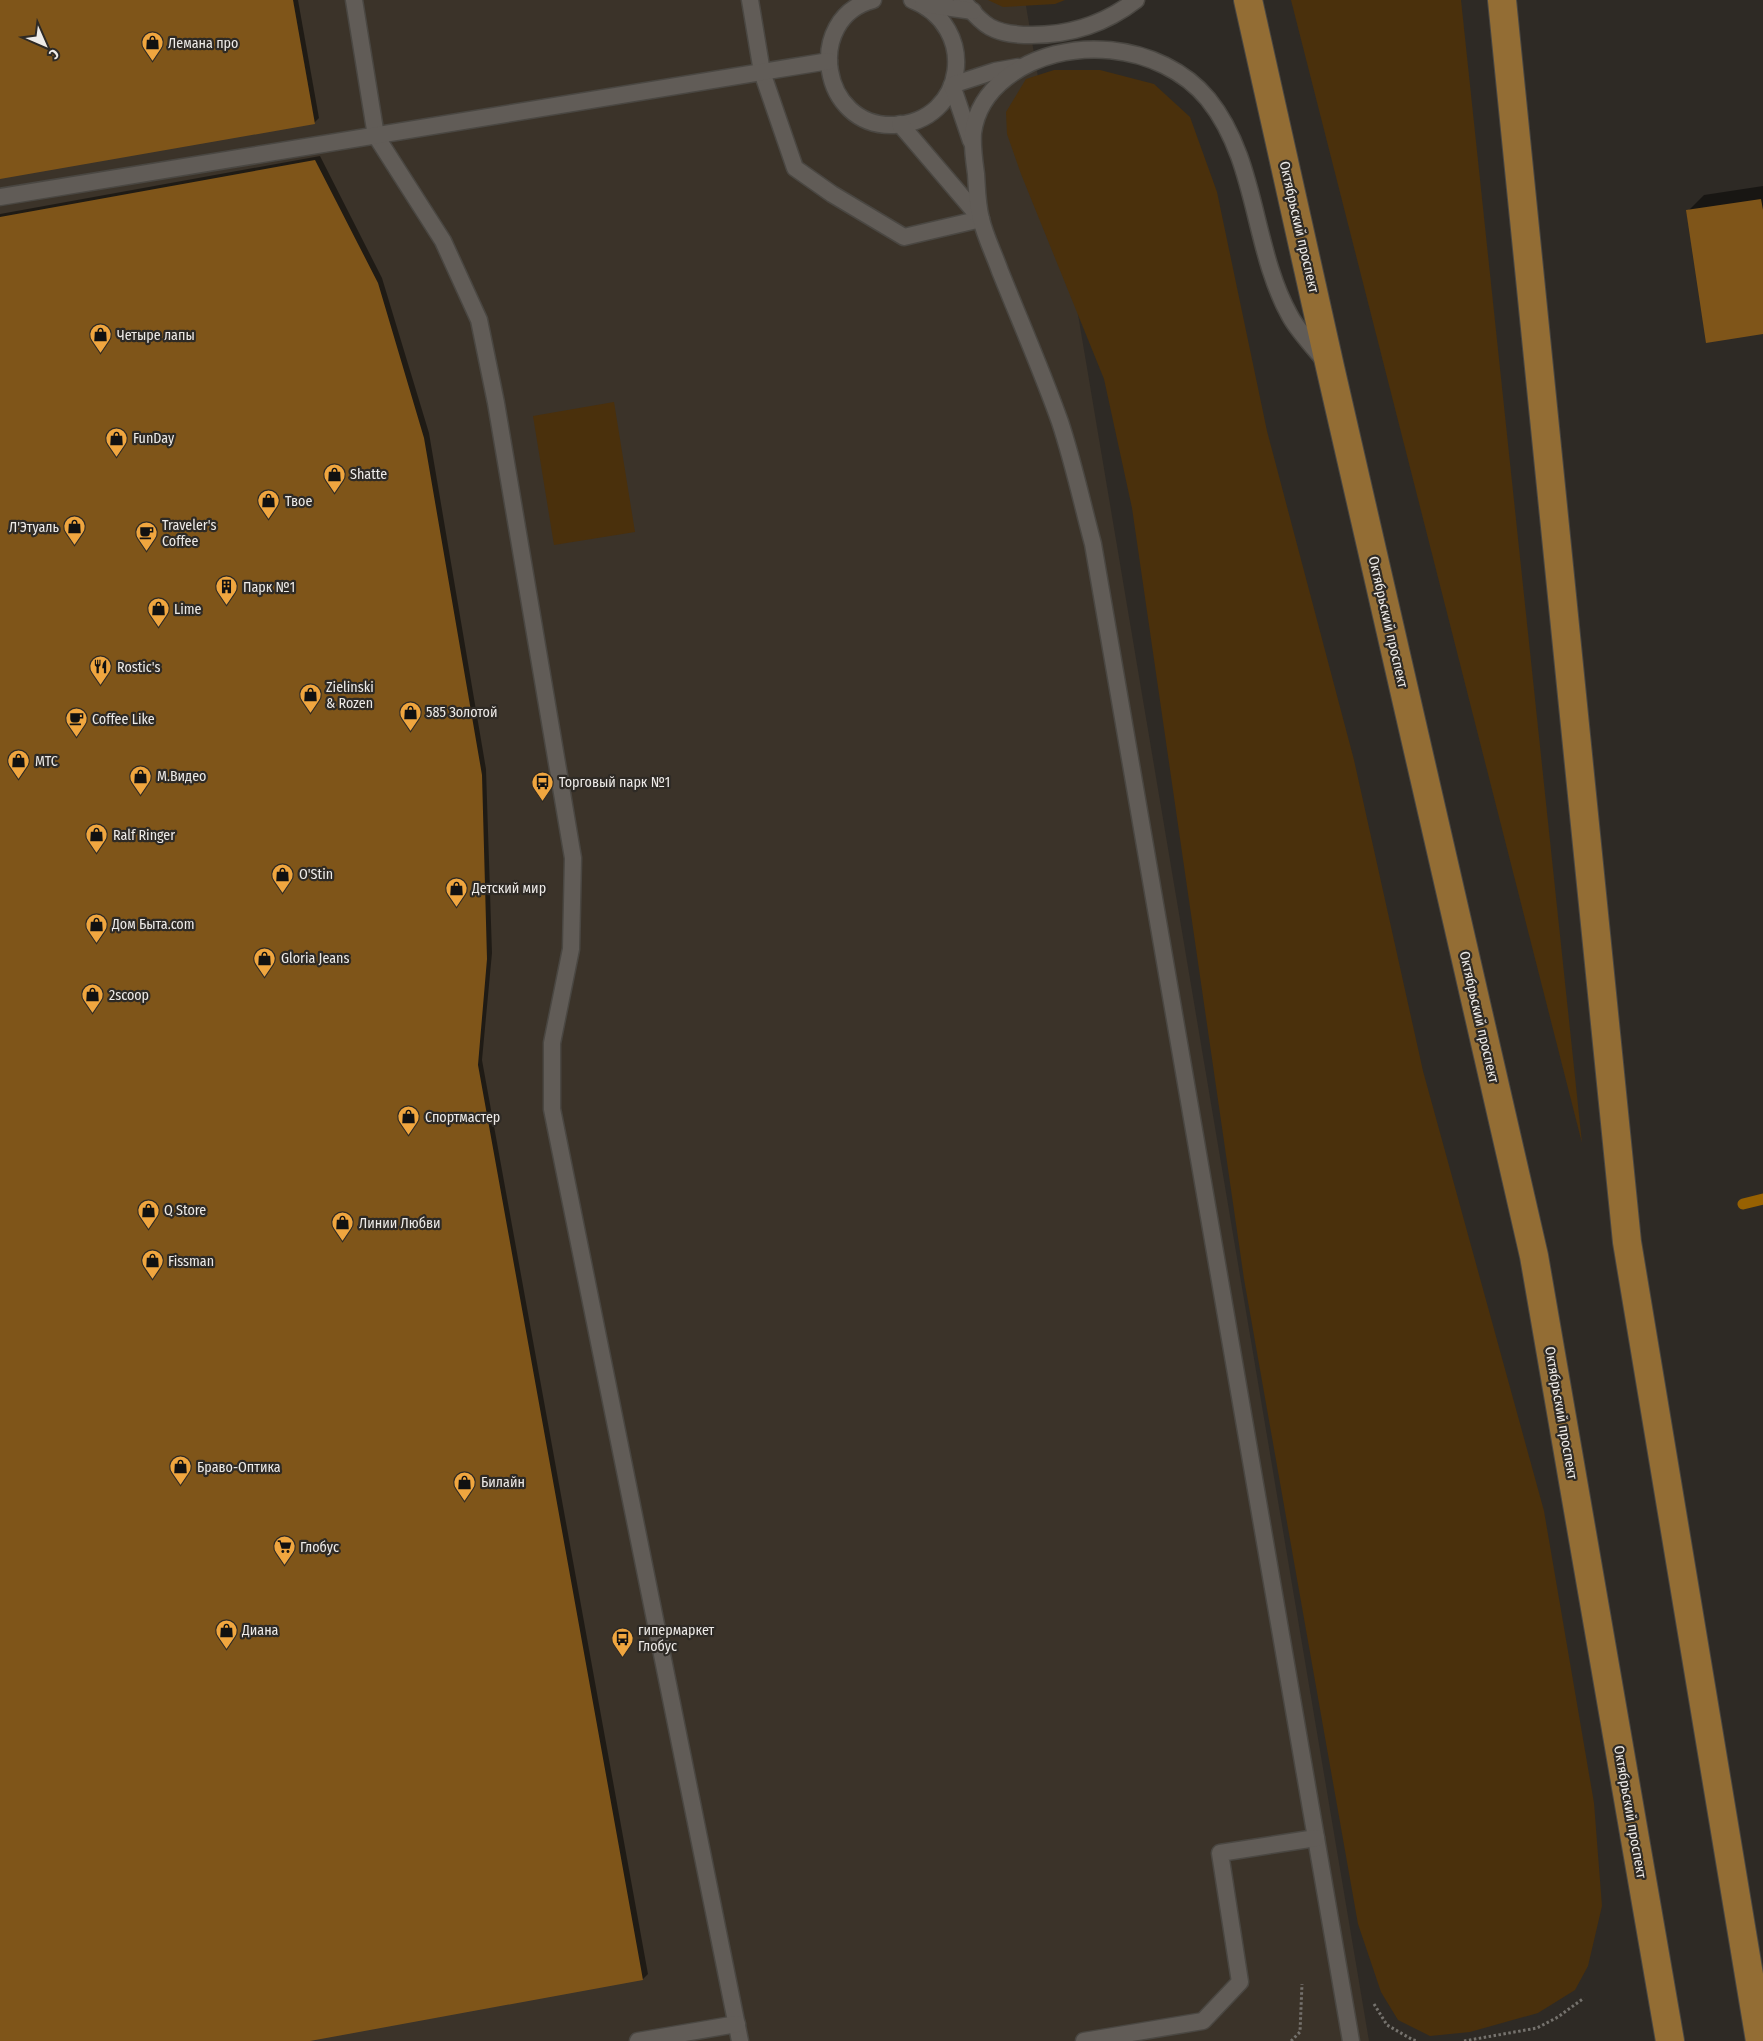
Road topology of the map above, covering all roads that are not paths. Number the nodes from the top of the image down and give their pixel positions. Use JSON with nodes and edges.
{"nodes":[{"id":1,"x":354,"y":0,"type":"edge"},
{"id":2,"x":750,"y":0,"type":"edge"},
{"id":3,"x":871,"y":0,"type":"edge"},
{"id":4,"x":1136,"y":0,"type":"edge"},
{"id":5,"x":1248,"y":0,"type":"edge"},
{"id":6,"x":1502,"y":0,"type":"edge"},
{"id":7,"x":916,"y":2,"type":"edge"},
{"id":8,"x":968,"y":6,"type":"edge"},
{"id":9,"x":942,"y":9,"type":"edge"},
{"id":10,"x":829,"y":61,"type":"junction"},
{"id":11,"x":1024,"y":66,"type":"junction"},
{"id":12,"x":762,"y":72,"type":"junction"},
{"id":13,"x":952,"y":85,"type":"junction"},
{"id":14,"x":900,"y":124,"type":"junction"},
{"id":15,"x":376,"y":136,"type":"junction"},
{"id":16,"x":973,"y":148,"type":"junction"},
{"id":17,"x":0,"y":197,"type":"edge"},
{"id":18,"x":981,"y":219,"type":"junction"},
{"id":19,"x":1330,"y":367,"type":"junction"},
{"id":20,"x":1316,"y":1838,"type":"junction"},
{"id":21,"x":736,"y":2024,"type":"junction"},
{"id":22,"x":638,"y":2041,"type":"edge"},
{"id":23,"x":740,"y":2041,"type":"edge"},
{"id":24,"x":1084,"y":2041,"type":"edge"},
{"id":25,"x":1351,"y":2041,"type":"edge"},
{"id":26,"x":1670,"y":2041,"type":"edge"},
{"id":27,"x":1760,"y":2041,"type":"edge"}],
"edges":[{"from":1,"to":15,"type":"lane"},
{"from":2,"to":12,"type":"lane"},
{"from":3,"to":10,"type":"lane"},
{"from":4,"to":8,"type":"lane"},
{"from":5,"to":19,"type":"main road","name":"Октябрьский проспект"},
{"from":6,"to":27,"type":"main road"},
{"from":7,"to":9,"type":"lane"},
{"from":8,"to":9,"type":"lane"},
{"from":9,"to":13,"type":"lane"},
{"from":10,"to":12,"type":"lane"},
{"from":10,"to":14,"type":"lane"},
{"from":11,"to":13,"type":"lane"},
{"from":11,"to":16,"type":"lane"},
{"from":11,"to":19,"type":"lane"},
{"from":12,"to":15,"type":"lane"},
{"from":12,"to":18,"type":"lane"},
{"from":13,"to":14,"type":"lane"},
{"from":13,"to":16,"type":"lane"},
{"from":14,"to":18,"type":"lane"},
{"from":15,"to":17,"type":"lane"},
{"from":15,"to":21,"type":"lane"},
{"from":16,"to":18,"type":"lane"},
{"from":18,"to":20,"type":"lane"},
{"from":19,"to":26,"type":"main road","name":"Октябрьский проспект"},
{"from":20,"to":24,"type":"lane"},
{"from":20,"to":25,"type":"lane"},
{"from":21,"to":22,"type":"lane"},
{"from":21,"to":23,"type":"lane"}]}
